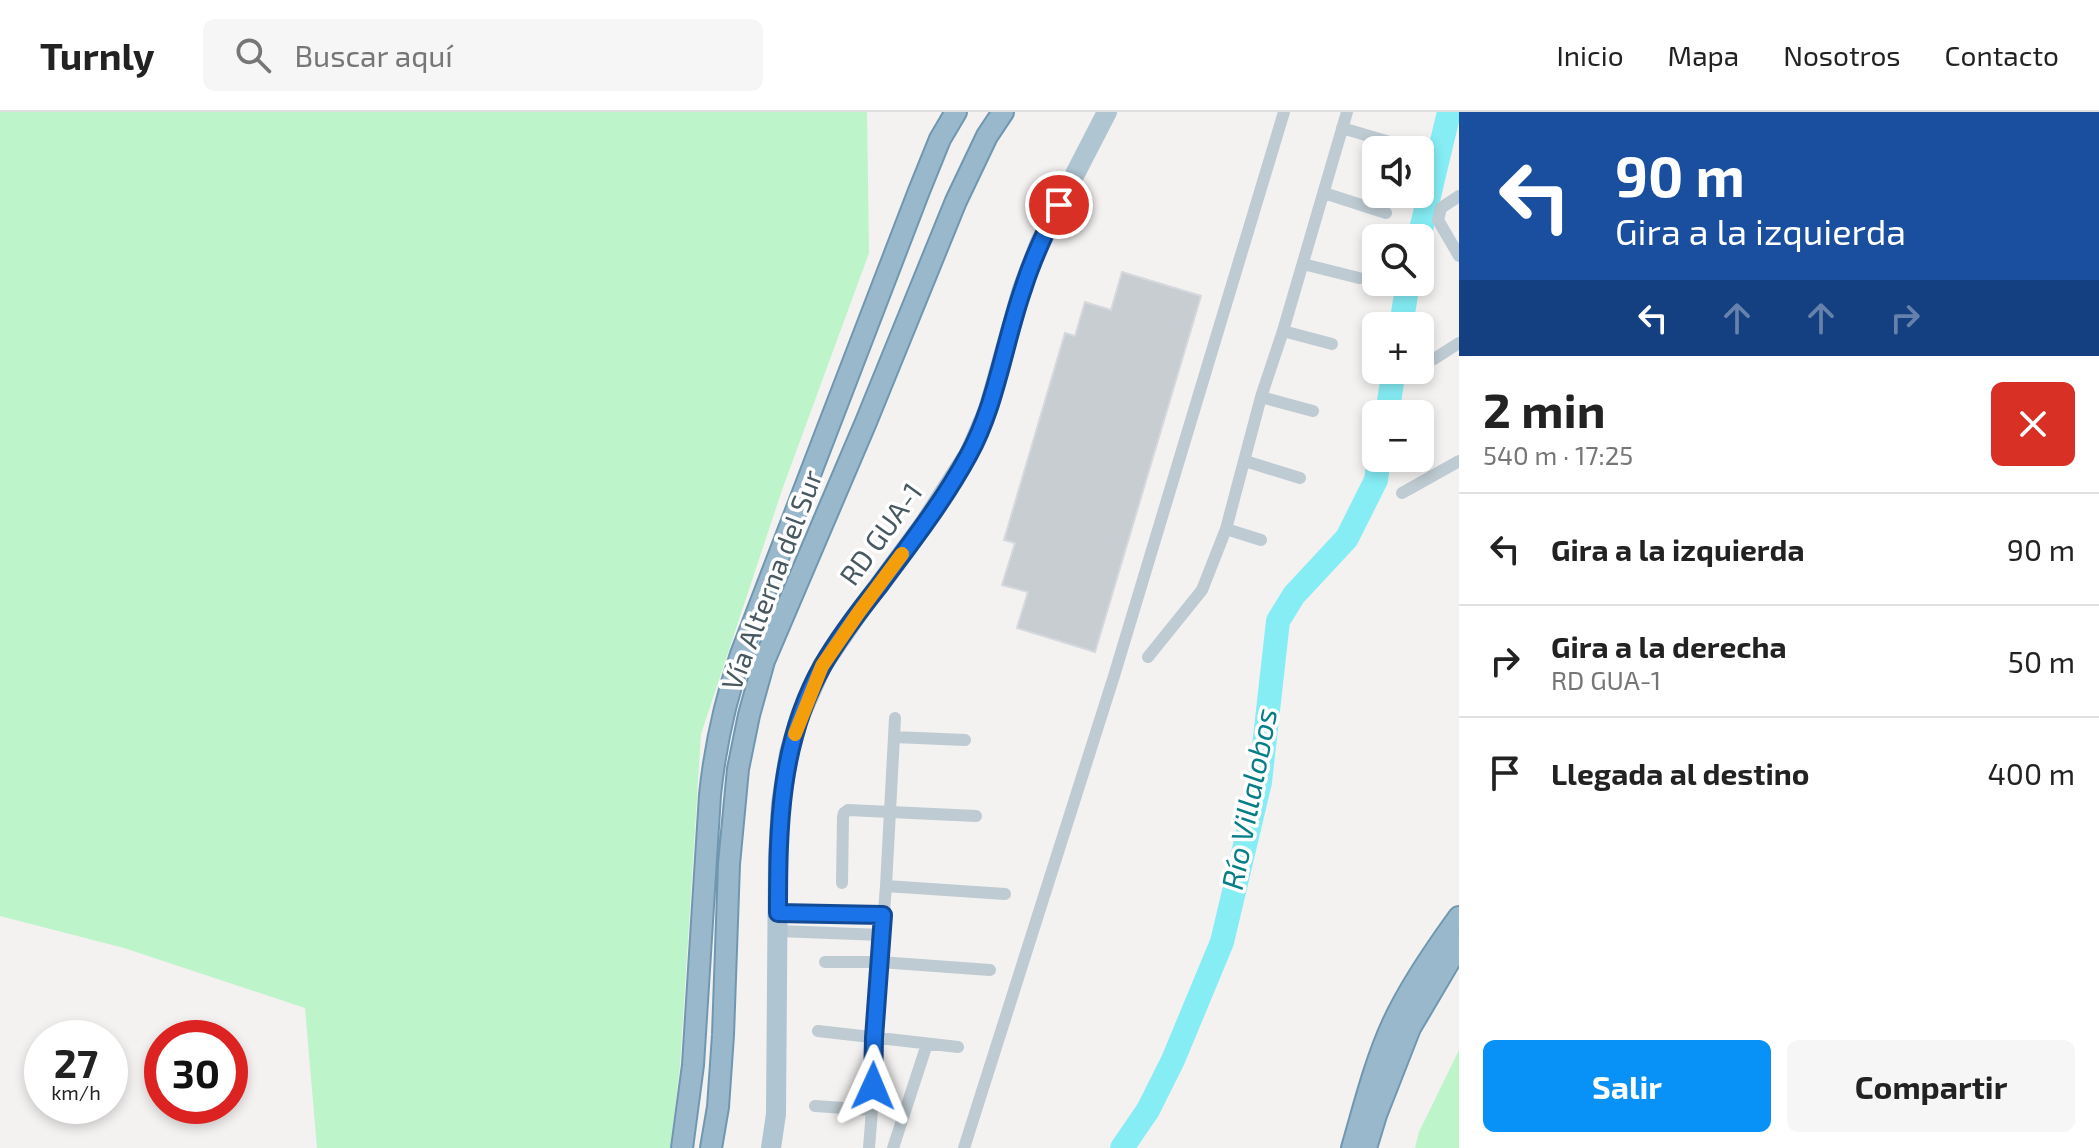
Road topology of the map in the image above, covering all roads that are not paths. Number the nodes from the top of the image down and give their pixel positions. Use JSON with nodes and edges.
{"nodes":[{"id":1,"x":956,"y":112,"type":"edge"},
{"id":2,"x":1003,"y":112,"type":"edge"},
{"id":3,"x":1107,"y":112,"type":"edge"},
{"id":4,"x":1284,"y":112,"type":"edge"},
{"id":5,"x":1347,"y":112,"type":"edge"},
{"id":6,"x":1342,"y":128,"type":"junction"},
{"id":7,"x":1369,"y":136,"type":"edge"},
{"id":8,"x":1324,"y":193,"type":"junction"},
{"id":9,"x":1459,"y":196,"type":"edge"},
{"id":10,"x":1386,"y":213,"type":"dead end"},
{"id":11,"x":1459,"y":256,"type":"edge"},
{"id":12,"x":1303,"y":264,"type":"junction"},
{"id":13,"x":1359,"y":278,"type":"dead end"},
{"id":14,"x":1283,"y":331,"type":"junction"},
{"id":15,"x":1459,"y":343,"type":"edge"},
{"id":16,"x":1332,"y":344,"type":"dead end"},
{"id":17,"x":1434,"y":359,"type":"dead end"},
{"id":18,"x":1261,"y":397,"type":"junction"},
{"id":19,"x":1313,"y":411,"type":"dead end"},
{"id":20,"x":1245,"y":461,"type":"junction"},
{"id":21,"x":1459,"y":461,"type":"edge"},
{"id":22,"x":1300,"y":478,"type":"dead end"},
{"id":23,"x":1402,"y":493,"type":"dead end"},
{"id":24,"x":1226,"y":529,"type":"junction"},
{"id":25,"x":1261,"y":540,"type":"dead end"},
{"id":26,"x":1148,"y":657,"type":"dead end"},
{"id":27,"x":895,"y":718,"type":"dead end"},
{"id":28,"x":894,"y":737,"type":"junction"},
{"id":29,"x":965,"y":740,"type":"dead end"},
{"id":30,"x":889,"y":812,"type":"junction"},
{"id":31,"x":976,"y":816,"type":"dead end"},
{"id":32,"x":842,"y":883,"type":"dead end"},
{"id":33,"x":886,"y":886,"type":"junction"},
{"id":34,"x":1005,"y":894,"type":"dead end"},
{"id":35,"x":883,"y":915,"type":"junction"},
{"id":36,"x":1459,"y":917,"type":"edge"},
{"id":37,"x":778,"y":922,"type":"junction"},
{"id":38,"x":882,"y":935,"type":"junction"},
{"id":39,"x":1459,"y":945,"type":"edge"},
{"id":40,"x":825,"y":962,"type":"dead end"},
{"id":41,"x":880,"y":962,"type":"junction"},
{"id":42,"x":990,"y":970,"type":"dead end"},
{"id":43,"x":818,"y":1031,"type":"dead end"},
{"id":44,"x":874,"y":1038,"type":"junction"},
{"id":45,"x":927,"y":1044,"type":"junction"},
{"id":46,"x":958,"y":1047,"type":"dead end"},
{"id":47,"x":815,"y":1106,"type":"dead end"},
{"id":48,"x":872,"y":1110,"type":"junction"},
{"id":49,"x":682,"y":1148,"type":"edge"},
{"id":50,"x":711,"y":1148,"type":"edge"},
{"id":51,"x":771,"y":1148,"type":"edge"},
{"id":52,"x":869,"y":1148,"type":"edge"},
{"id":53,"x":893,"y":1148,"type":"edge"},
{"id":54,"x":964,"y":1148,"type":"edge"},
{"id":55,"x":1352,"y":1148,"type":"edge"},
{"id":56,"x":1366,"y":1148,"type":"edge"}],
"edges":[{"from":1,"to":49,"type":"highway","name":"Vía Alterna del Sur"},
{"from":2,"to":50,"type":"highway","name":"Vía Alterna del Sur"},
{"from":3,"to":37,"type":"main road","name":"RD GUA-1"},
{"from":4,"to":54,"type":"street"},
{"from":5,"to":6,"type":"street"},
{"from":6,"to":7,"type":"street"},
{"from":6,"to":8,"type":"street"},
{"from":8,"to":10,"type":"street"},
{"from":8,"to":12,"type":"street"},
{"from":9,"to":11,"type":"street"},
{"from":12,"to":13,"type":"street"},
{"from":12,"to":14,"type":"street"},
{"from":14,"to":16,"type":"street"},
{"from":14,"to":18,"type":"street"},
{"from":15,"to":17,"type":"street"},
{"from":18,"to":19,"type":"street"},
{"from":18,"to":20,"type":"street"},
{"from":20,"to":22,"type":"street"},
{"from":20,"to":24,"type":"street"},
{"from":21,"to":23,"type":"street"},
{"from":24,"to":25,"type":"street"},
{"from":24,"to":26,"type":"street"},
{"from":27,"to":28,"type":"street"},
{"from":28,"to":29,"type":"street"},
{"from":28,"to":30,"type":"street"},
{"from":30,"to":31,"type":"street"},
{"from":30,"to":32,"type":"street"},
{"from":30,"to":33,"type":"street"},
{"from":33,"to":34,"type":"street"},
{"from":33,"to":35,"type":"street"},
{"from":35,"to":37,"type":"street"},
{"from":35,"to":38,"type":"street"},
{"from":36,"to":55,"type":"highway"},
{"from":37,"to":38,"type":"street"},
{"from":37,"to":51,"type":"main road","name":"RD GUA-1"},
{"from":38,"to":41,"type":"street"},
{"from":39,"to":56,"type":"highway"},
{"from":40,"to":41,"type":"street"},
{"from":41,"to":42,"type":"street"},
{"from":41,"to":44,"type":"street"},
{"from":43,"to":44,"type":"street"},
{"from":44,"to":45,"type":"street"},
{"from":44,"to":48,"type":"street"},
{"from":45,"to":46,"type":"street"},
{"from":45,"to":53,"type":"street"},
{"from":47,"to":48,"type":"street"},
{"from":48,"to":52,"type":"street"}]}
